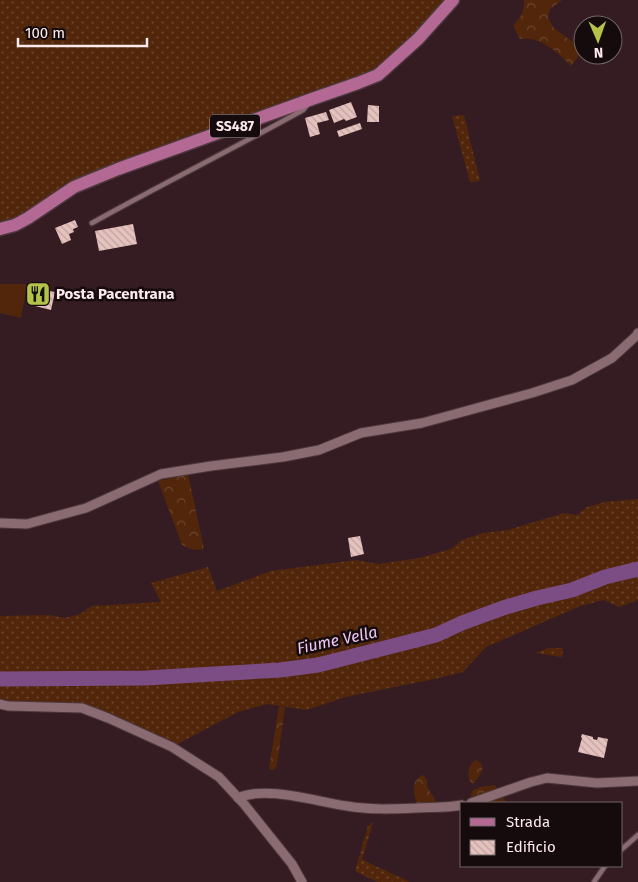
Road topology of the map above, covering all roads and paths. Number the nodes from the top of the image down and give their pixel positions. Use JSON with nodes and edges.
{"nodes":[{"id":1,"x":453,"y":0,"type":"edge"},
{"id":2,"x":312,"y":99,"type":"junction"},
{"id":3,"x":92,"y":223,"type":"dead end"},
{"id":4,"x":0,"y":229,"type":"edge"},
{"id":5,"x":638,"y":332,"type":"edge"},
{"id":6,"x":0,"y":523,"type":"edge"},
{"id":7,"x":0,"y":704,"type":"edge"},
{"id":8,"x":638,"y":782,"type":"edge"},
{"id":9,"x":238,"y":798,"type":"junction"},
{"id":10,"x":474,"y":802,"type":"edge"},
{"id":11,"x":460,"y":805,"type":"edge"},
{"id":12,"x":638,"y":835,"type":"edge"},
{"id":13,"x":623,"y":848,"type":"edge"},
{"id":14,"x":604,"y":867,"type":"edge"},
{"id":15,"x":302,"y":882,"type":"edge"},
{"id":16,"x":594,"y":882,"type":"edge"}],
"edges":[{"from":1,"to":2,"type":"main road","number":"SS487"},
{"from":2,"to":3,"type":"lane"},
{"from":2,"to":4,"type":"main road","number":"SS487"},
{"from":5,"to":6,"type":"street"},
{"from":7,"to":9,"type":"street"},
{"from":8,"to":10,"type":"street"},
{"from":9,"to":11,"type":"street"},
{"from":9,"to":15,"type":"street"},
{"from":12,"to":13,"type":"lane"},
{"from":14,"to":16,"type":"lane"}]}
